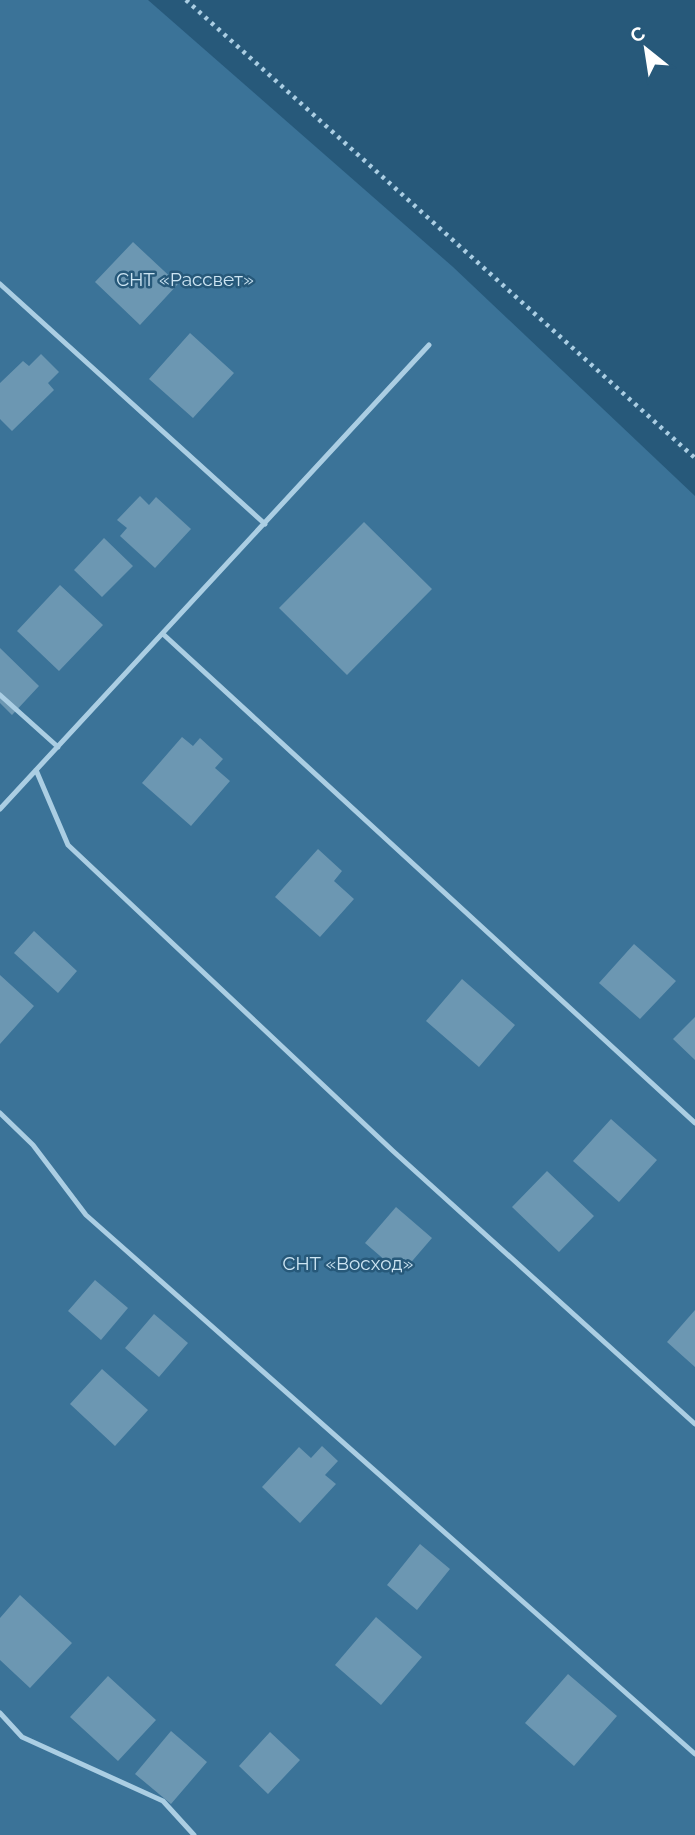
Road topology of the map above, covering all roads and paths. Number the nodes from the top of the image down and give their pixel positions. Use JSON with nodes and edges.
{"nodes":[{"id":1,"x":186,"y":0,"type":"edge"},
{"id":2,"x":0,"y":284,"type":"edge"},
{"id":3,"x":429,"y":345,"type":"dead end"},
{"id":4,"x":695,"y":458,"type":"edge"},
{"id":5,"x":265,"y":524,"type":"junction"},
{"id":6,"x":163,"y":634,"type":"junction"},
{"id":7,"x":0,"y":695,"type":"edge"},
{"id":8,"x":58,"y":747,"type":"junction"},
{"id":9,"x":36,"y":770,"type":"junction"},
{"id":10,"x":0,"y":809,"type":"edge"},
{"id":11,"x":0,"y":1113,"type":"edge"},
{"id":12,"x":695,"y":1123,"type":"edge"},
{"id":13,"x":695,"y":1424,"type":"edge"},
{"id":14,"x":0,"y":1713,"type":"edge"},
{"id":15,"x":695,"y":1754,"type":"edge"},
{"id":16,"x":194,"y":1835,"type":"edge"}],
"edges":[{"from":1,"to":4,"type":"path"},
{"from":2,"to":5,"type":"lane"},
{"from":3,"to":5,"type":"lane"},
{"from":5,"to":6,"type":"lane"},
{"from":6,"to":8,"type":"lane"},
{"from":6,"to":12,"type":"lane"},
{"from":7,"to":8,"type":"lane"},
{"from":8,"to":9,"type":"lane"},
{"from":9,"to":10,"type":"lane"},
{"from":9,"to":13,"type":"lane"},
{"from":11,"to":15,"type":"lane"},
{"from":14,"to":16,"type":"lane"}]}
